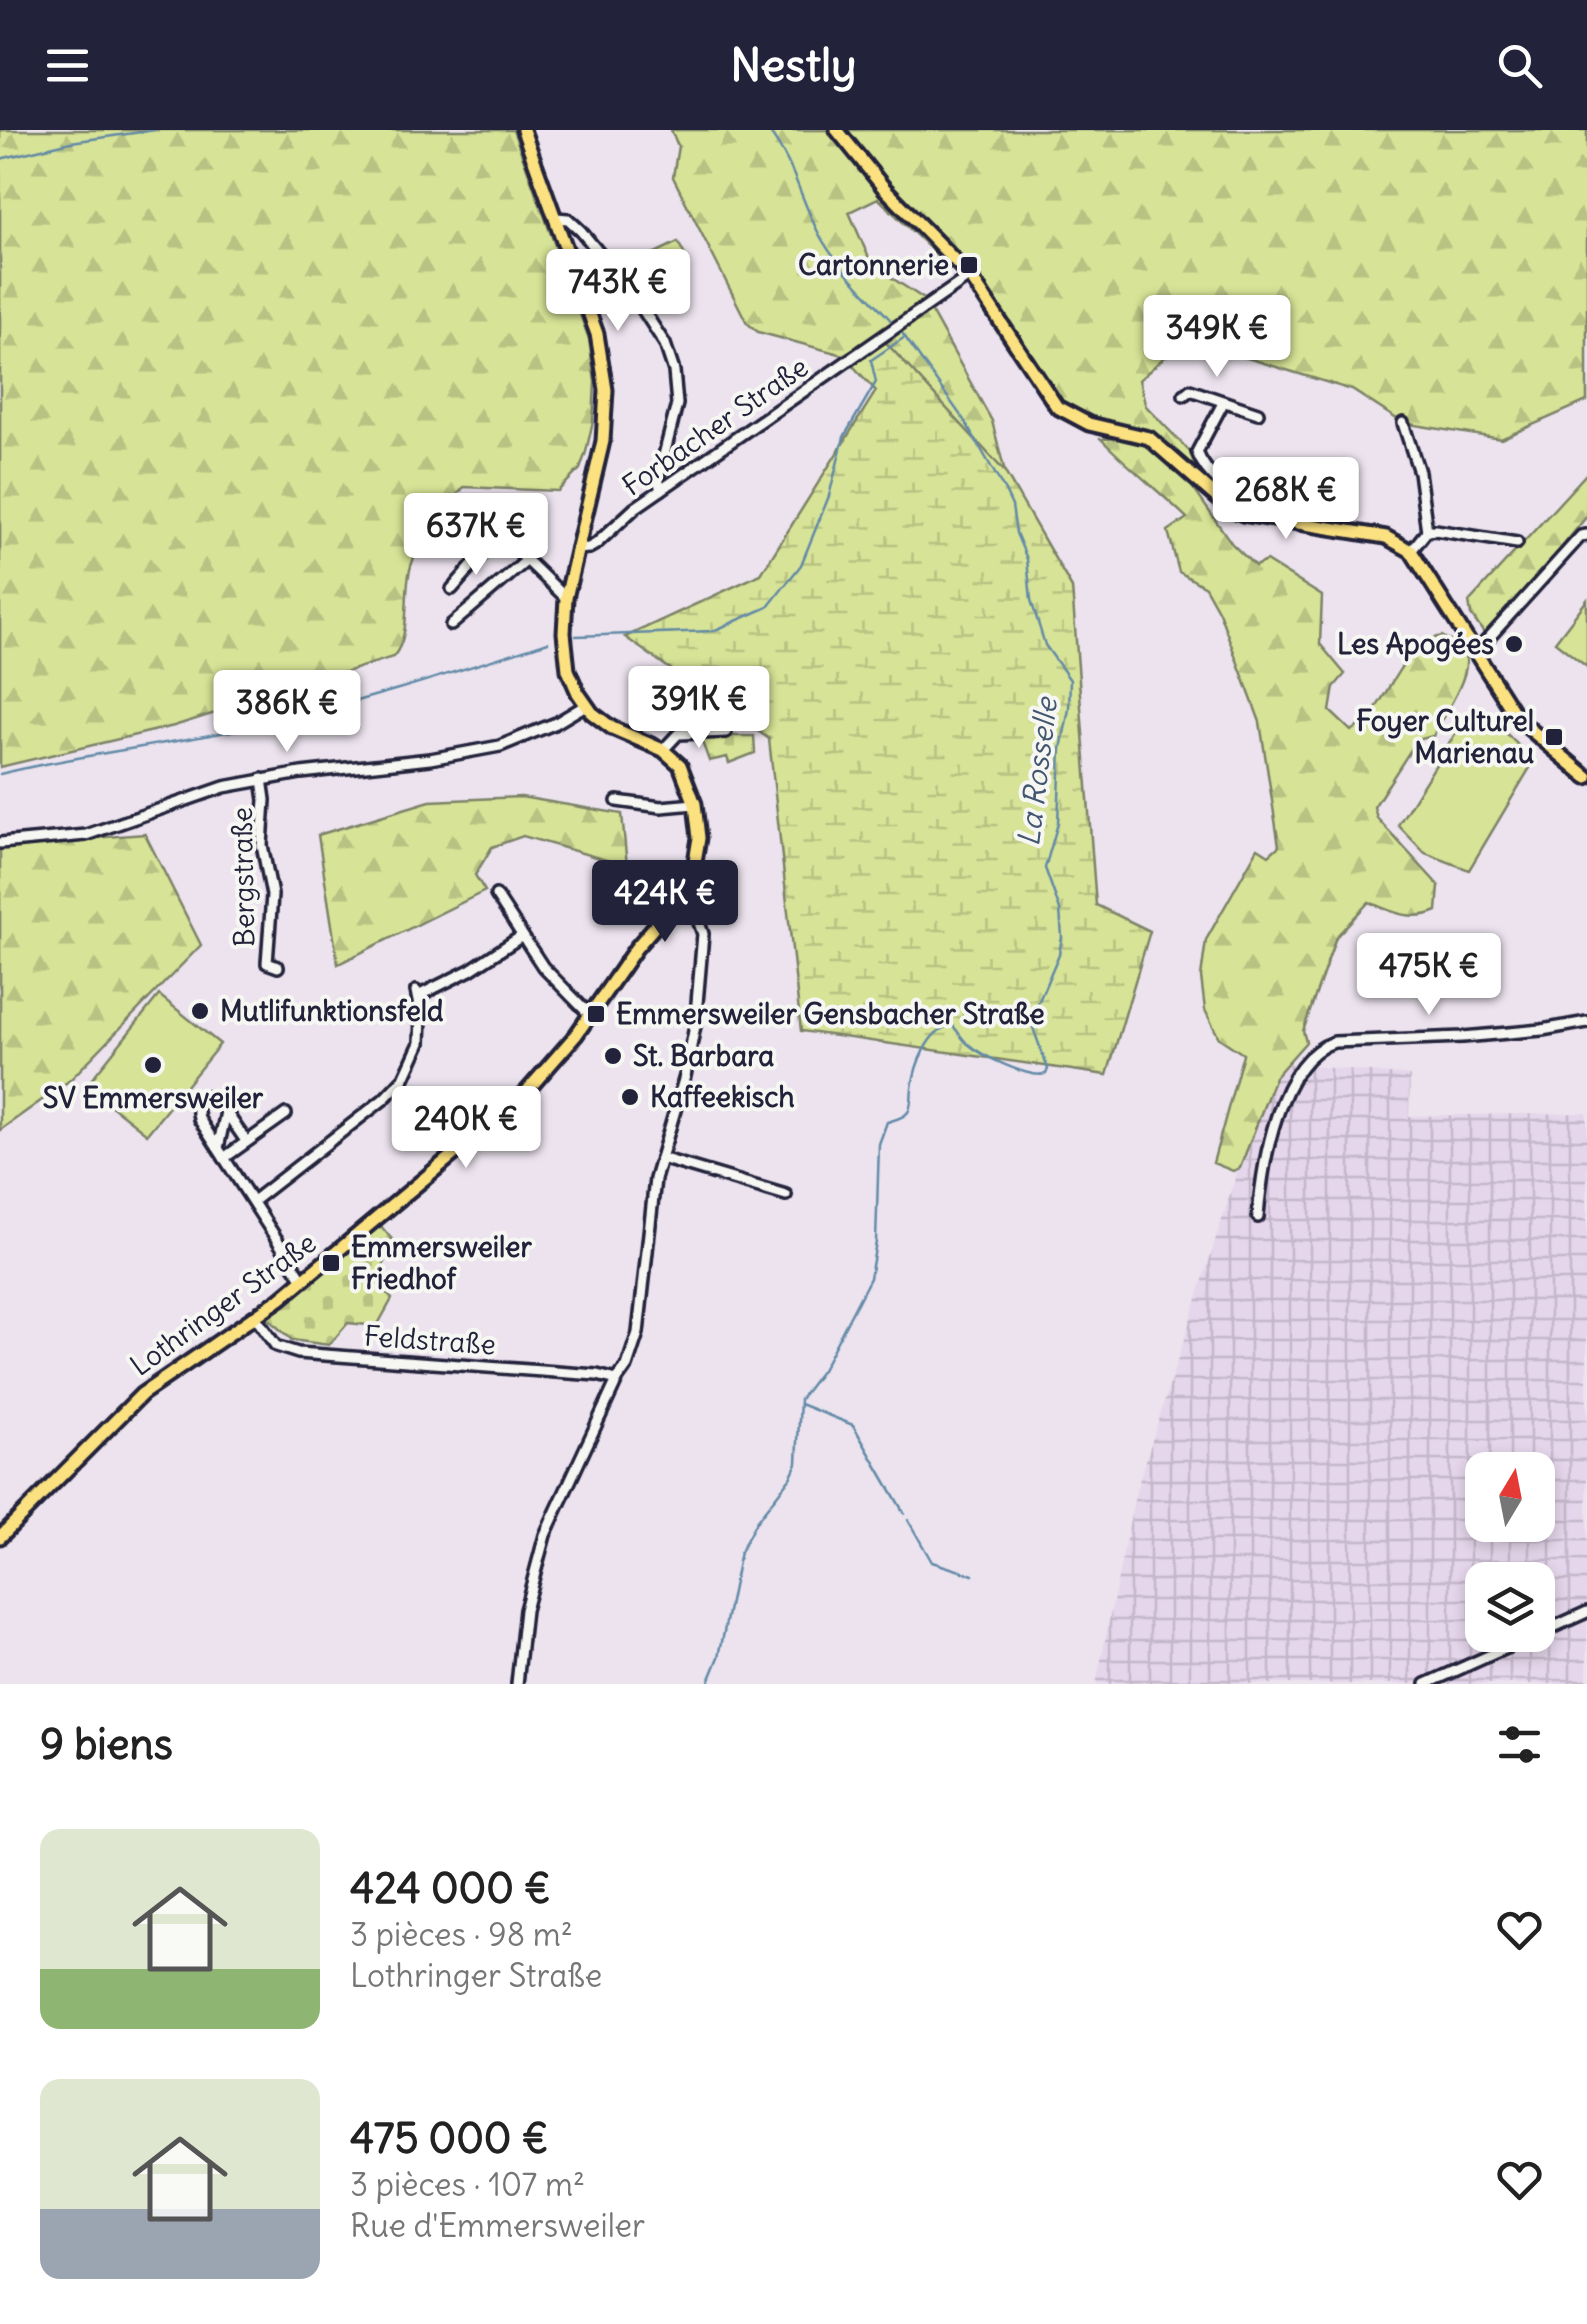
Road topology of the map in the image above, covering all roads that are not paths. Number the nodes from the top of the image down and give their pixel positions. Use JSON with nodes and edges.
{"nodes":[{"id":1,"x":523,"y":130,"type":"edge"},
{"id":2,"x":836,"y":130,"type":"edge"},
{"id":3,"x":556,"y":218,"type":"junction"},
{"id":4,"x":970,"y":276,"type":"junction"},
{"id":5,"x":1184,"y":395,"type":"dead end"},
{"id":6,"x":1223,"y":403,"type":"junction"},
{"id":7,"x":1258,"y":414,"type":"dead end"},
{"id":8,"x":1403,"y":423,"type":"dead end"},
{"id":9,"x":661,"y":490,"type":"junction"},
{"id":10,"x":475,"y":510,"type":"dead end"},
{"id":11,"x":1268,"y":517,"type":"junction"},
{"id":12,"x":1427,"y":532,"type":"junction"},
{"id":13,"x":500,"y":534,"type":"junction"},
{"id":14,"x":1584,"y":536,"type":"edge"},
{"id":15,"x":1517,"y":543,"type":"dead end"},
{"id":16,"x":576,"y":549,"type":"junction"},
{"id":17,"x":1411,"y":551,"type":"junction"},
{"id":18,"x":527,"y":560,"type":"junction"},
{"id":19,"x":452,"y":589,"type":"dead end"},
{"id":20,"x":566,"y":598,"type":"junction"},
{"id":21,"x":451,"y":625,"type":"dead end"},
{"id":22,"x":1476,"y":652,"type":"junction"},
{"id":23,"x":586,"y":705,"type":"junction"},
{"id":24,"x":726,"y":732,"type":"dead end"},
{"id":25,"x":663,"y":750,"type":"junction"},
{"id":26,"x":1587,"y":758,"type":"edge"},
{"id":27,"x":1583,"y":774,"type":"edge"},
{"id":28,"x":262,"y":779,"type":"junction"},
{"id":29,"x":617,"y":802,"type":"dead end"},
{"id":30,"x":695,"y":804,"type":"junction"},
{"id":31,"x":0,"y":842,"type":"edge"},
{"id":32,"x":496,"y":894,"type":"dead end"},
{"id":33,"x":681,"y":896,"type":"junction"},
{"id":34,"x":522,"y":936,"type":"junction"},
{"id":35,"x":278,"y":967,"type":"dead end"},
{"id":36,"x":590,"y":1015,"type":"junction"},
{"id":37,"x":1587,"y":1022,"type":"edge"},
{"id":38,"x":226,"y":1112,"type":"junction"},
{"id":39,"x":286,"y":1114,"type":"dead end"},
{"id":40,"x":246,"y":1141,"type":"junction"},
{"id":41,"x":221,"y":1153,"type":"junction"},
{"id":42,"x":661,"y":1158,"type":"junction"},
{"id":43,"x":786,"y":1195,"type":"dead end"},
{"id":44,"x":253,"y":1201,"type":"junction"},
{"id":45,"x":1258,"y":1217,"type":"dead end"},
{"id":46,"x":303,"y":1280,"type":"junction"},
{"id":47,"x":256,"y":1318,"type":"junction"},
{"id":48,"x":617,"y":1380,"type":"junction"},
{"id":49,"x":0,"y":1537,"type":"edge"},
{"id":50,"x":1587,"y":1612,"type":"edge"},
{"id":51,"x":1555,"y":1626,"type":"edge"},
{"id":52,"x":1496,"y":1652,"type":"edge"},
{"id":53,"x":517,"y":1684,"type":"edge"},
{"id":54,"x":1426,"y":1684,"type":"edge"}],
"edges":[{"from":1,"to":3,"type":"main road"},
{"from":2,"to":4,"type":"main road"},
{"from":3,"to":9,"type":"street"},
{"from":3,"to":16,"type":"main road"},
{"from":4,"to":9,"type":"street","name":"Forbacher Straße"},
{"from":4,"to":11,"type":"main road"},
{"from":5,"to":6,"type":"street"},
{"from":6,"to":7,"type":"street"},
{"from":6,"to":11,"type":"street"},
{"from":8,"to":12,"type":"street"},
{"from":9,"to":16,"type":"street","name":"Forbacher Straße"},
{"from":10,"to":13,"type":"street"},
{"from":11,"to":17,"type":"main road"},
{"from":12,"to":15,"type":"street"},
{"from":12,"to":17,"type":"street"},
{"from":13,"to":18,"type":"street"},
{"from":13,"to":19,"type":"street"},
{"from":14,"to":22,"type":"street"},
{"from":16,"to":20,"type":"main road"},
{"from":17,"to":22,"type":"main road"},
{"from":18,"to":20,"type":"street"},
{"from":18,"to":21,"type":"street"},
{"from":20,"to":23,"type":"main road"},
{"from":22,"to":27,"type":"main road"},
{"from":23,"to":25,"type":"main road"},
{"from":23,"to":28,"type":"street"},
{"from":24,"to":25,"type":"street"},
{"from":25,"to":30,"type":"main road"},
{"from":26,"to":27,"type":"street"},
{"from":28,"to":31,"type":"street"},
{"from":28,"to":35,"type":"street","name":"Bergstraße"},
{"from":29,"to":30,"type":"street"},
{"from":30,"to":33,"type":"main road"},
{"from":32,"to":34,"type":"street"},
{"from":33,"to":36,"type":"main road","name":"Lothringer Straße"},
{"from":33,"to":42,"type":"street"},
{"from":34,"to":36,"type":"street"},
{"from":34,"to":44,"type":"street"},
{"from":36,"to":46,"type":"main road","name":"Lothringer Straße"},
{"from":37,"to":45,"type":"street"},
{"from":38,"to":40,"type":"street"},
{"from":38,"to":41,"type":"street"},
{"from":38,"to":41,"type":"street"},
{"from":39,"to":40,"type":"street"},
{"from":40,"to":41,"type":"street"},
{"from":41,"to":44,"type":"street"},
{"from":42,"to":43,"type":"street"},
{"from":42,"to":48,"type":"street"},
{"from":44,"to":46,"type":"street"},
{"from":46,"to":47,"type":"main road","name":"Lothringer Straße"},
{"from":47,"to":48,"type":"street","name":"Feldstraße"},
{"from":47,"to":49,"type":"main road","name":"Lothringer Straße"},
{"from":48,"to":53,"type":"street"},
{"from":50,"to":51,"type":"street"},
{"from":52,"to":54,"type":"street"}]}
